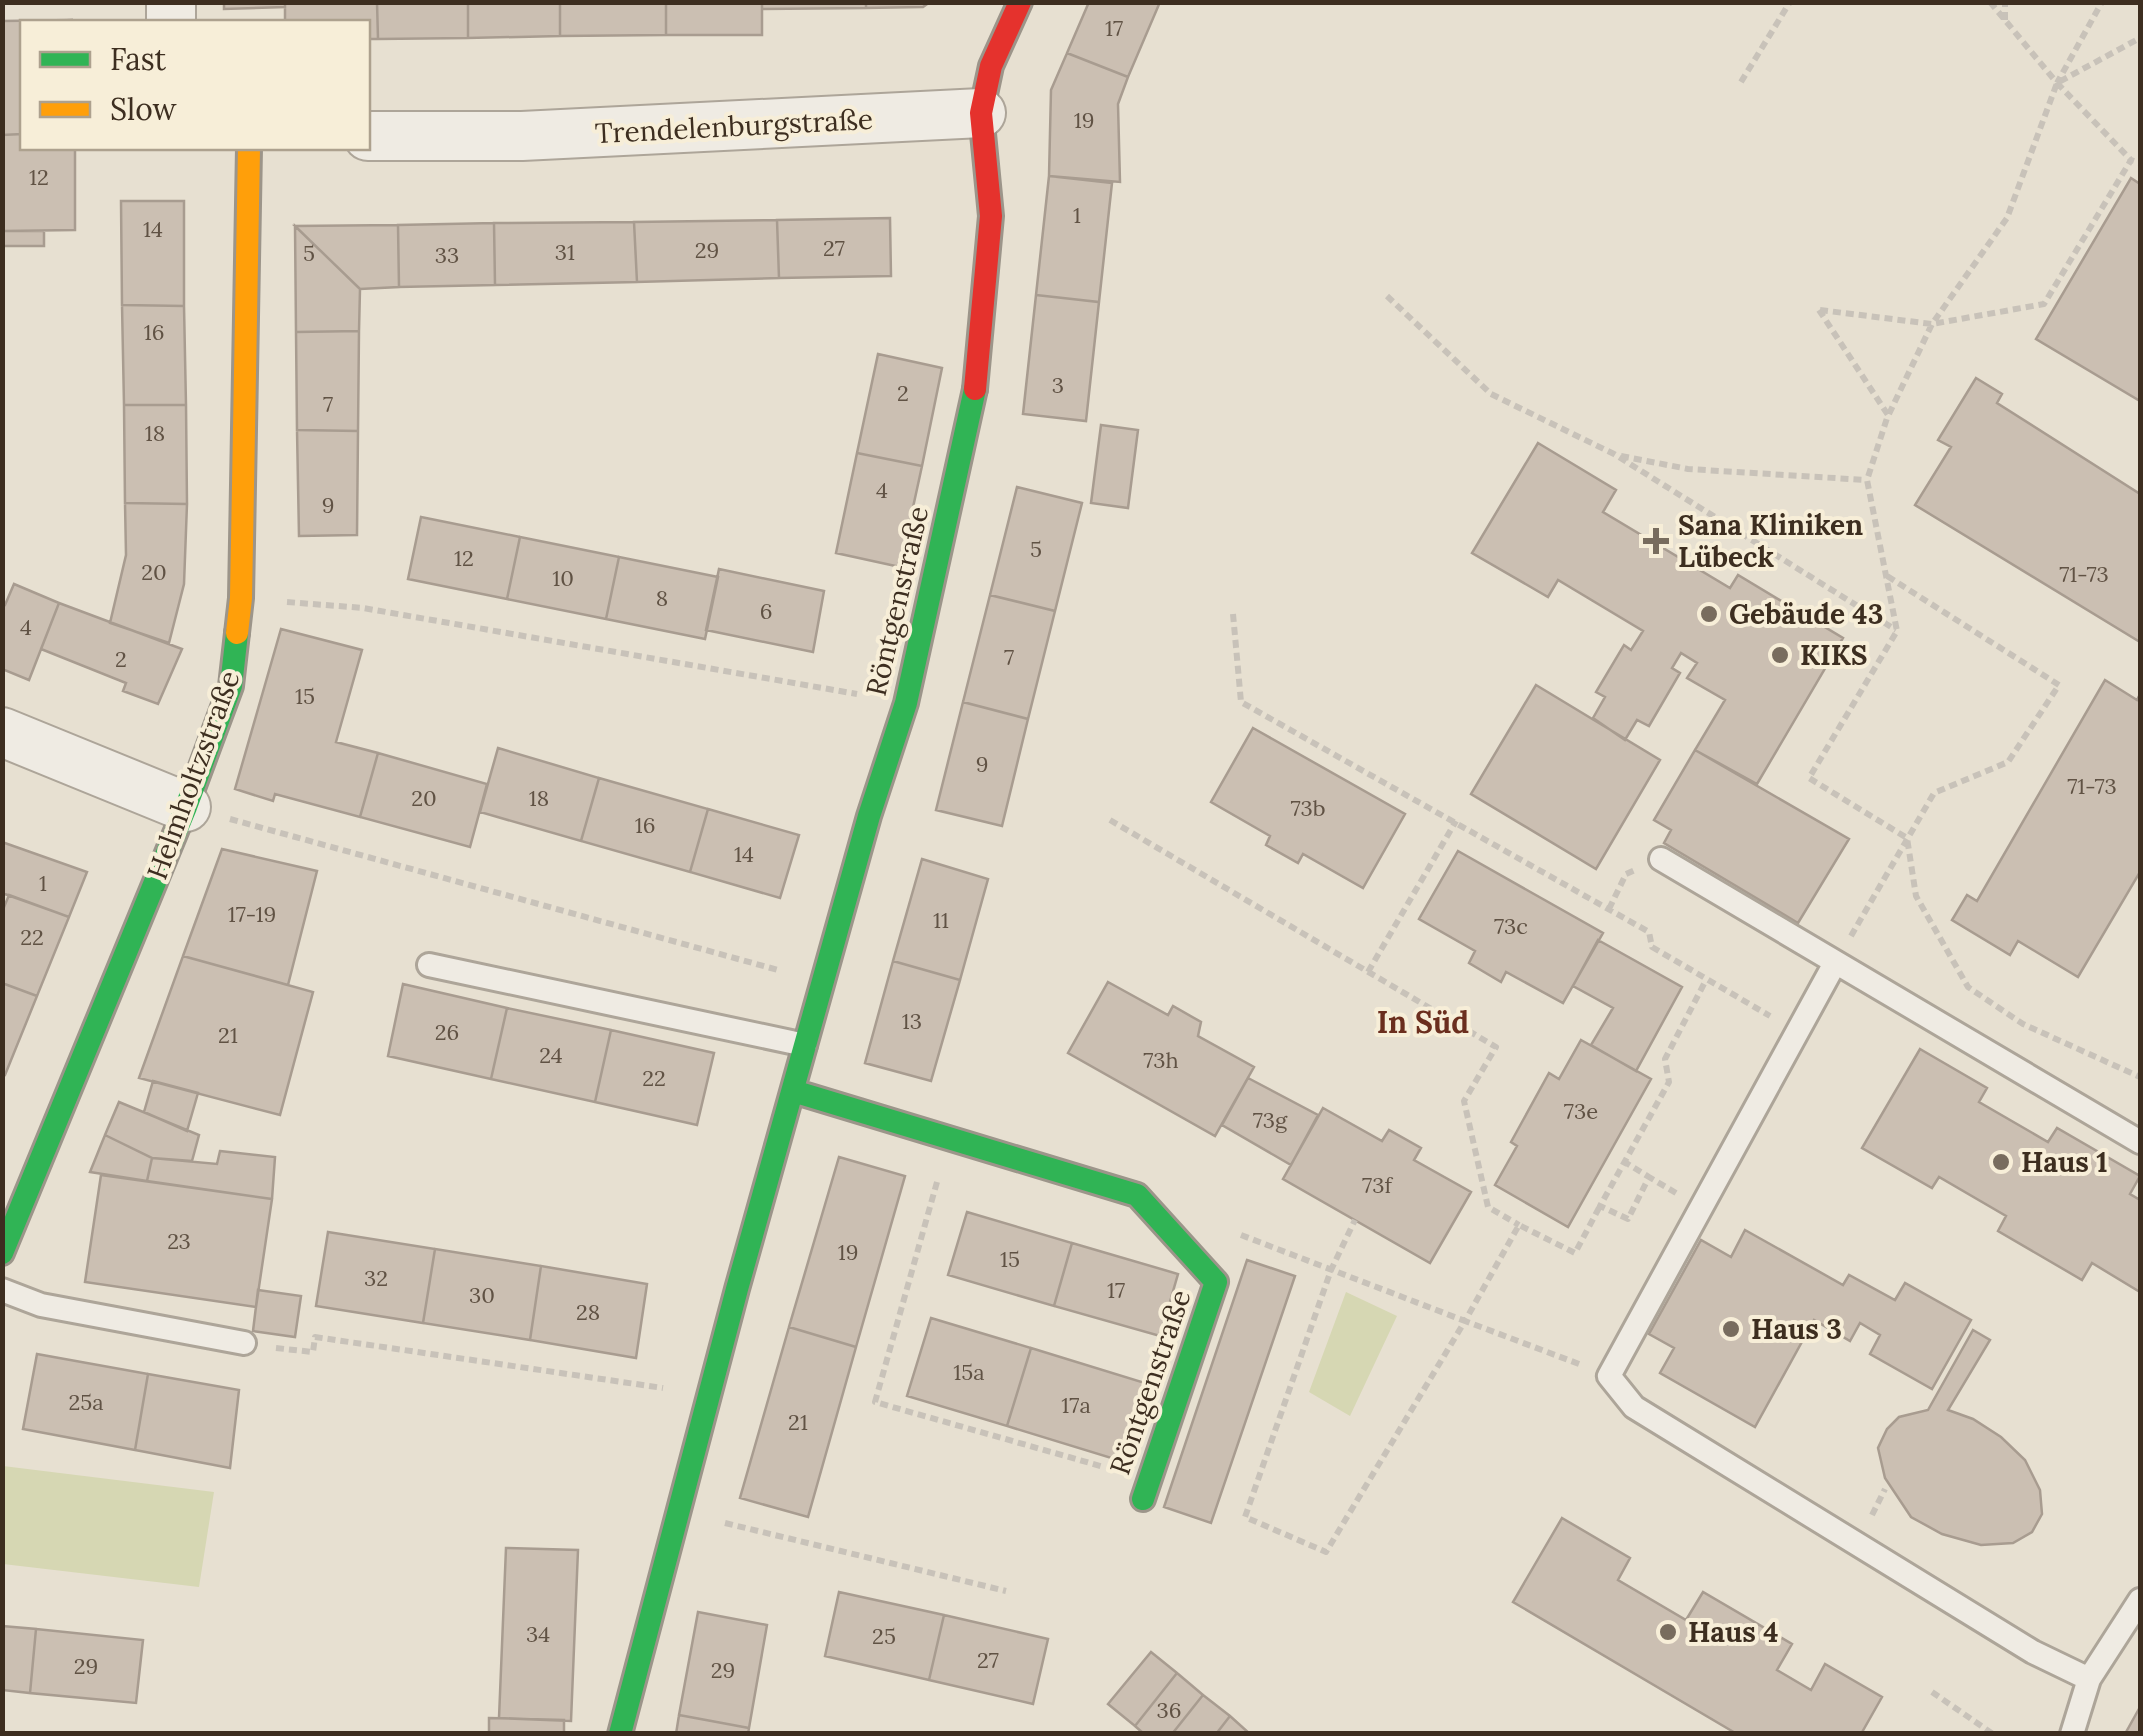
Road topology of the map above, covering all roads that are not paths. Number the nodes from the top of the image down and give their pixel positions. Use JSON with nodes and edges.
{"nodes":[{"id":1,"x":1020,"y":2,"type":"edge"},
{"id":2,"x":981,"y":114,"type":"junction"},
{"id":3,"x":370,"y":136,"type":"edge"},
{"id":4,"x":249,"y":150,"type":"edge"},
{"id":5,"x":2,"y":732,"type":"edge"},
{"id":6,"x":186,"y":807,"type":"junction"},
{"id":7,"x":1661,"y":859,"type":"dead end"},
{"id":8,"x":1836,"y":963,"type":"junction"},
{"id":9,"x":429,"y":965,"type":"dead end"},
{"id":10,"x":806,"y":1045,"type":"junction"},
{"id":11,"x":793,"y":1091,"type":"junction"},
{"id":12,"x":2140,"y":1142,"type":"edge"},
{"id":13,"x":2,"y":1253,"type":"edge"},
{"id":14,"x":2,"y":1290,"type":"edge"},
{"id":15,"x":244,"y":1342,"type":"dead end"},
{"id":16,"x":1146,"y":1490,"type":"road end"},
{"id":17,"x":2140,"y":1600,"type":"edge"},
{"id":18,"x":2089,"y":1679,"type":"junction"},
{"id":19,"x":620,"y":1734,"type":"edge"},
{"id":20,"x":2072,"y":1734,"type":"edge"}],
"edges":[{"from":1,"to":2,"type":"street"},
{"from":2,"to":3,"type":"street","name":"Trendelenburgstraße"},
{"from":2,"to":10,"type":"street","name":"Röntgenstraße"},
{"from":4,"to":6,"type":"street","name":"Helmholtzstraße"},
{"from":5,"to":6,"type":"street"},
{"from":6,"to":13,"type":"street","name":"Helmholtzstraße"},
{"from":7,"to":8,"type":"lane"},
{"from":8,"to":12,"type":"lane"},
{"from":8,"to":18,"type":"lane"},
{"from":9,"to":10,"type":"lane"},
{"from":10,"to":11,"type":"street","name":"Röntgenstraße"},
{"from":11,"to":16,"type":"street","name":"Röntgenstraße"},
{"from":11,"to":19,"type":"street","name":"Röntgenstraße"},
{"from":14,"to":15,"type":"lane"},
{"from":17,"to":18,"type":"lane"},
{"from":18,"to":20,"type":"lane"}]}
